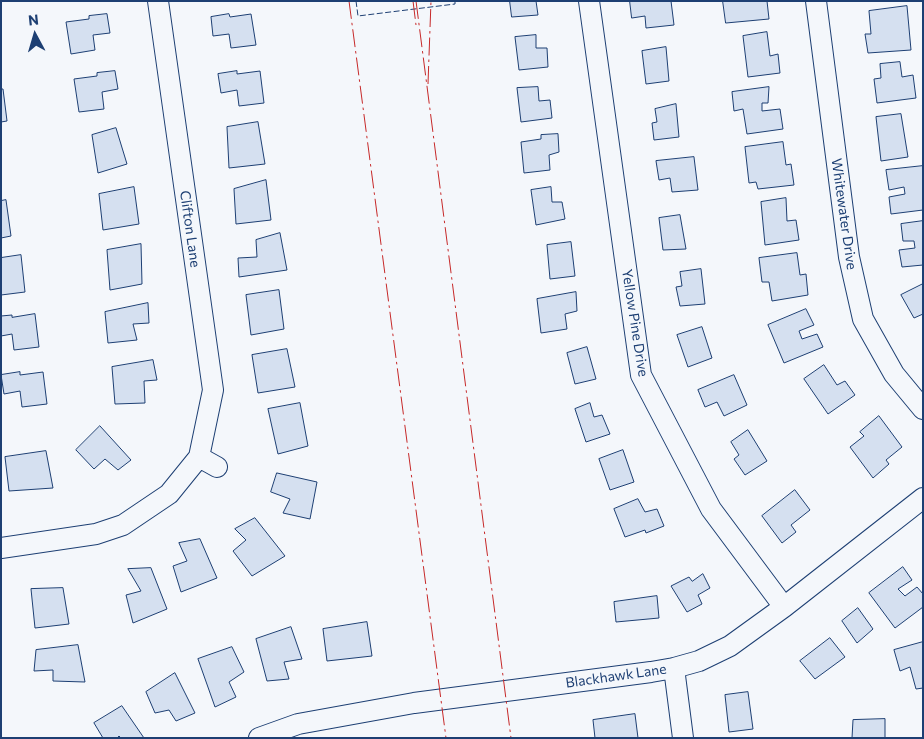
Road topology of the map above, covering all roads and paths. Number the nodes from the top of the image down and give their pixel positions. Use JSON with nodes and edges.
{"nodes":[{"id":1,"x":158,"y":1,"type":"edge"},
{"id":2,"x":588,"y":1,"type":"edge"},
{"id":3,"x":816,"y":1,"type":"edge"},
{"id":4,"x":923,"y":409,"type":"edge"},
{"id":5,"x":199,"y":457,"type":"junction"},
{"id":6,"x":217,"y":467,"type":"dead end"},
{"id":7,"x":921,"y":503,"type":"edge"},
{"id":8,"x":1,"y":548,"type":"edge"},
{"id":9,"x":784,"y":607,"type":"junction"},
{"id":10,"x":674,"y":668,"type":"junction"},
{"id":11,"x":259,"y":738,"type":"edge"},
{"id":12,"x":682,"y":738,"type":"edge"}],
"edges":[{"from":1,"to":5,"type":"street","name":"Clifton Lane"},
{"from":2,"to":9,"type":"street","name":"Yellow Pine Drive"},
{"from":3,"to":4,"type":"street","name":"Whitewater Drive"},
{"from":5,"to":6,"type":"street"},
{"from":5,"to":8,"type":"street","name":"Clifton Lane"},
{"from":7,"to":9,"type":"street","name":"Blackhawk Lane"},
{"from":9,"to":10,"type":"street","name":"Blackhawk Lane"},
{"from":10,"to":11,"type":"street","name":"Blackhawk Lane"},
{"from":10,"to":12,"type":"street"}]}
